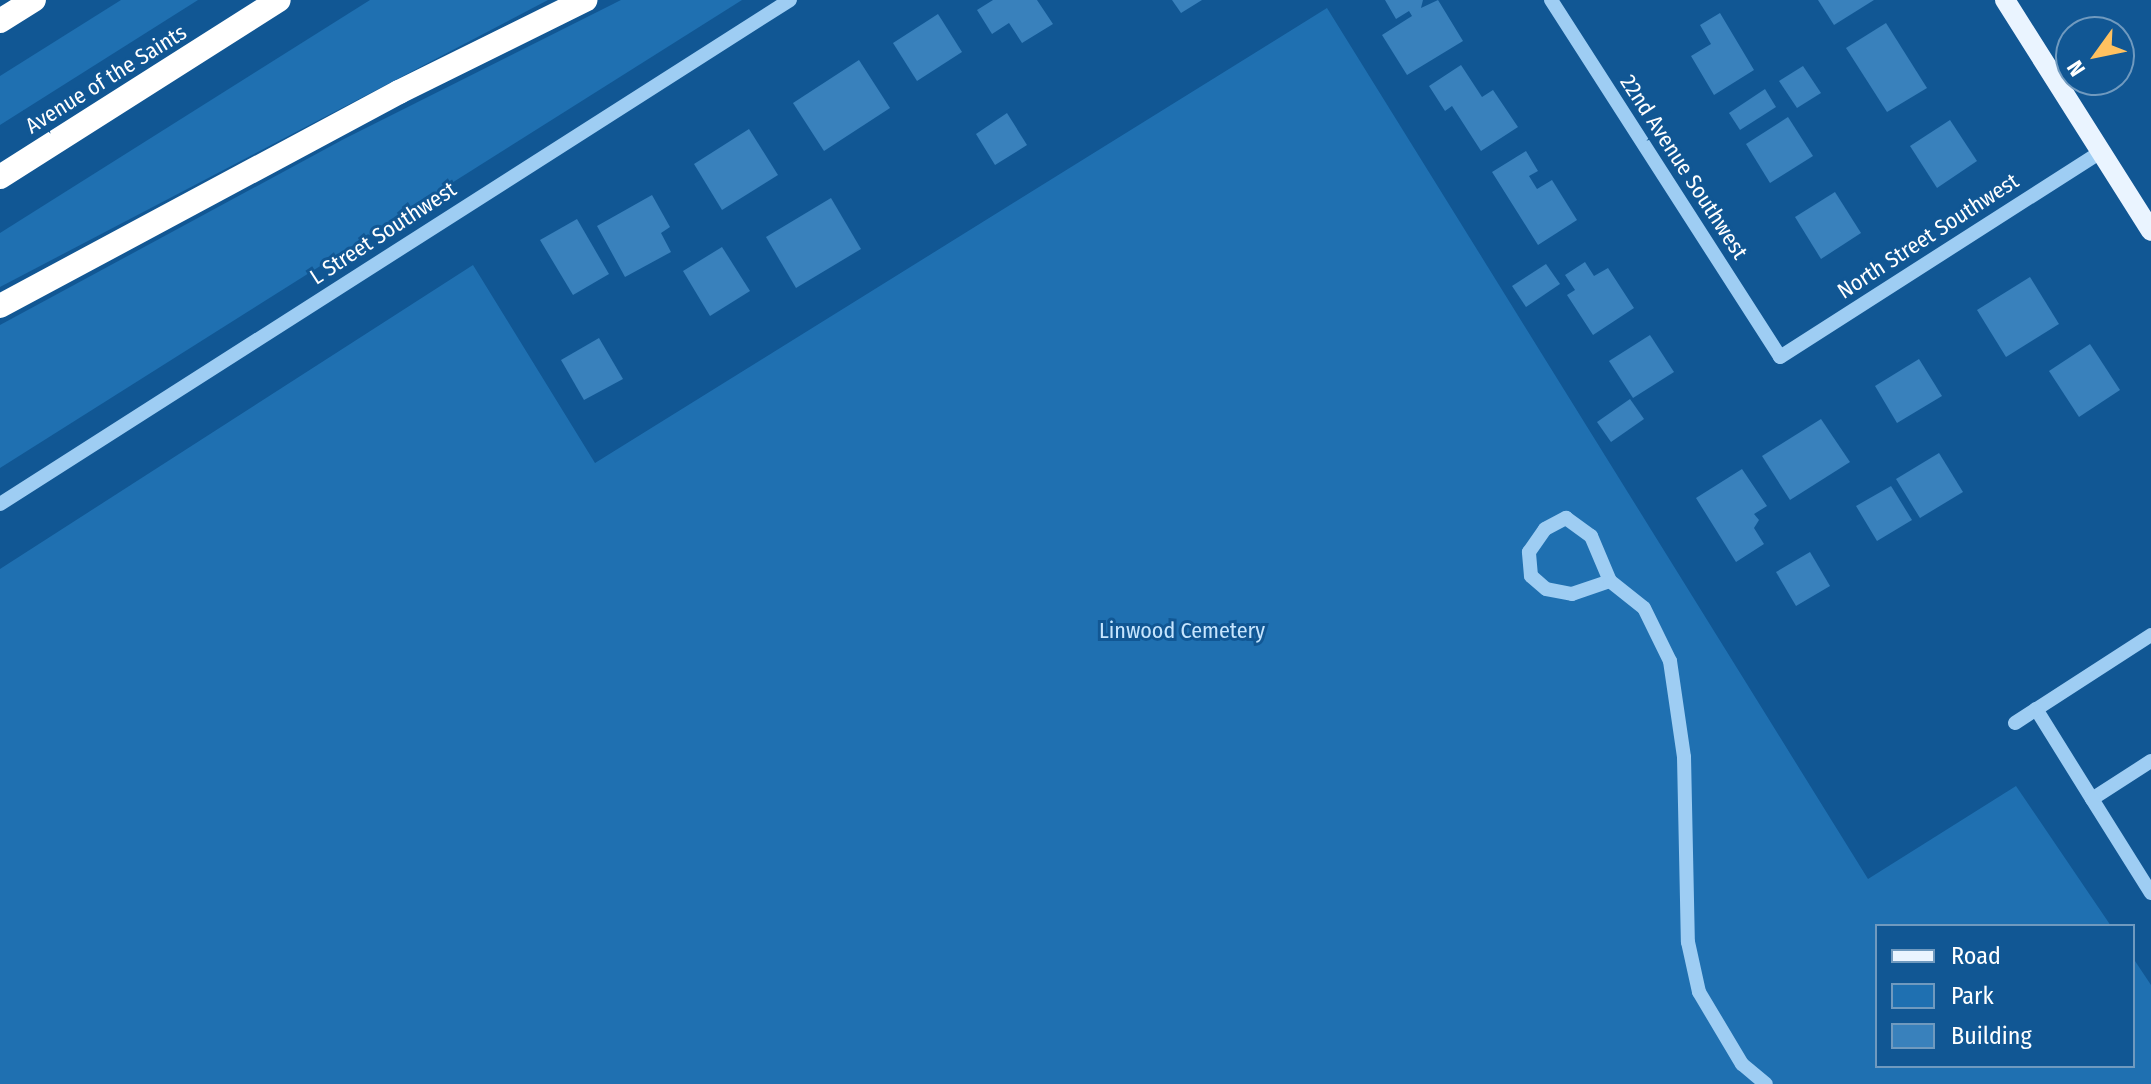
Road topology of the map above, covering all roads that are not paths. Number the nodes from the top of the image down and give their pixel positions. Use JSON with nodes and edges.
{"nodes":[{"id":1,"x":34,"y":0,"type":"edge"},
{"id":2,"x":279,"y":0,"type":"edge"},
{"id":3,"x":585,"y":0,"type":"edge"},
{"id":4,"x":790,"y":0,"type":"edge"},
{"id":5,"x":1551,"y":0,"type":"edge"},
{"id":6,"x":2005,"y":0,"type":"edge"},
{"id":7,"x":0,"y":21,"type":"edge"},
{"id":8,"x":2101,"y":152,"type":"junction"},
{"id":9,"x":0,"y":177,"type":"edge"},
{"id":10,"x":2151,"y":231,"type":"edge"},
{"id":11,"x":0,"y":306,"type":"edge"},
{"id":12,"x":1780,"y":357,"type":"joint"},
{"id":13,"x":0,"y":504,"type":"edge"},
{"id":14,"x":1610,"y":581,"type":"junction"},
{"id":15,"x":2151,"y":635,"type":"edge"},
{"id":16,"x":2036,"y":709,"type":"junction"},
{"id":17,"x":2015,"y":723,"type":"dead end"},
{"id":18,"x":2151,"y":761,"type":"edge"},
{"id":19,"x":2092,"y":799,"type":"junction"},
{"id":20,"x":2151,"y":893,"type":"edge"},
{"id":21,"x":1766,"y":1084,"type":"edge"}],
"edges":[{"from":1,"to":7,"type":"highway"},
{"from":2,"to":9,"type":"highway","name":"Avenue of the Saints"},
{"from":3,"to":11,"type":"highway"},
{"from":4,"to":13,"type":"street","name":"L Street Southwest"},
{"from":5,"to":12,"type":"street","name":"22nd Avenue Southwest"},
{"from":6,"to":8,"type":"main road"},
{"from":8,"to":10,"type":"main road"},
{"from":8,"to":12,"type":"street","name":"North Street Southwest"},
{"from":14,"to":14,"type":"street"},
{"from":14,"to":21,"type":"street"},
{"from":15,"to":16,"type":"street"},
{"from":16,"to":17,"type":"street"},
{"from":16,"to":19,"type":"street"},
{"from":18,"to":19,"type":"street"},
{"from":19,"to":20,"type":"street"}]}
